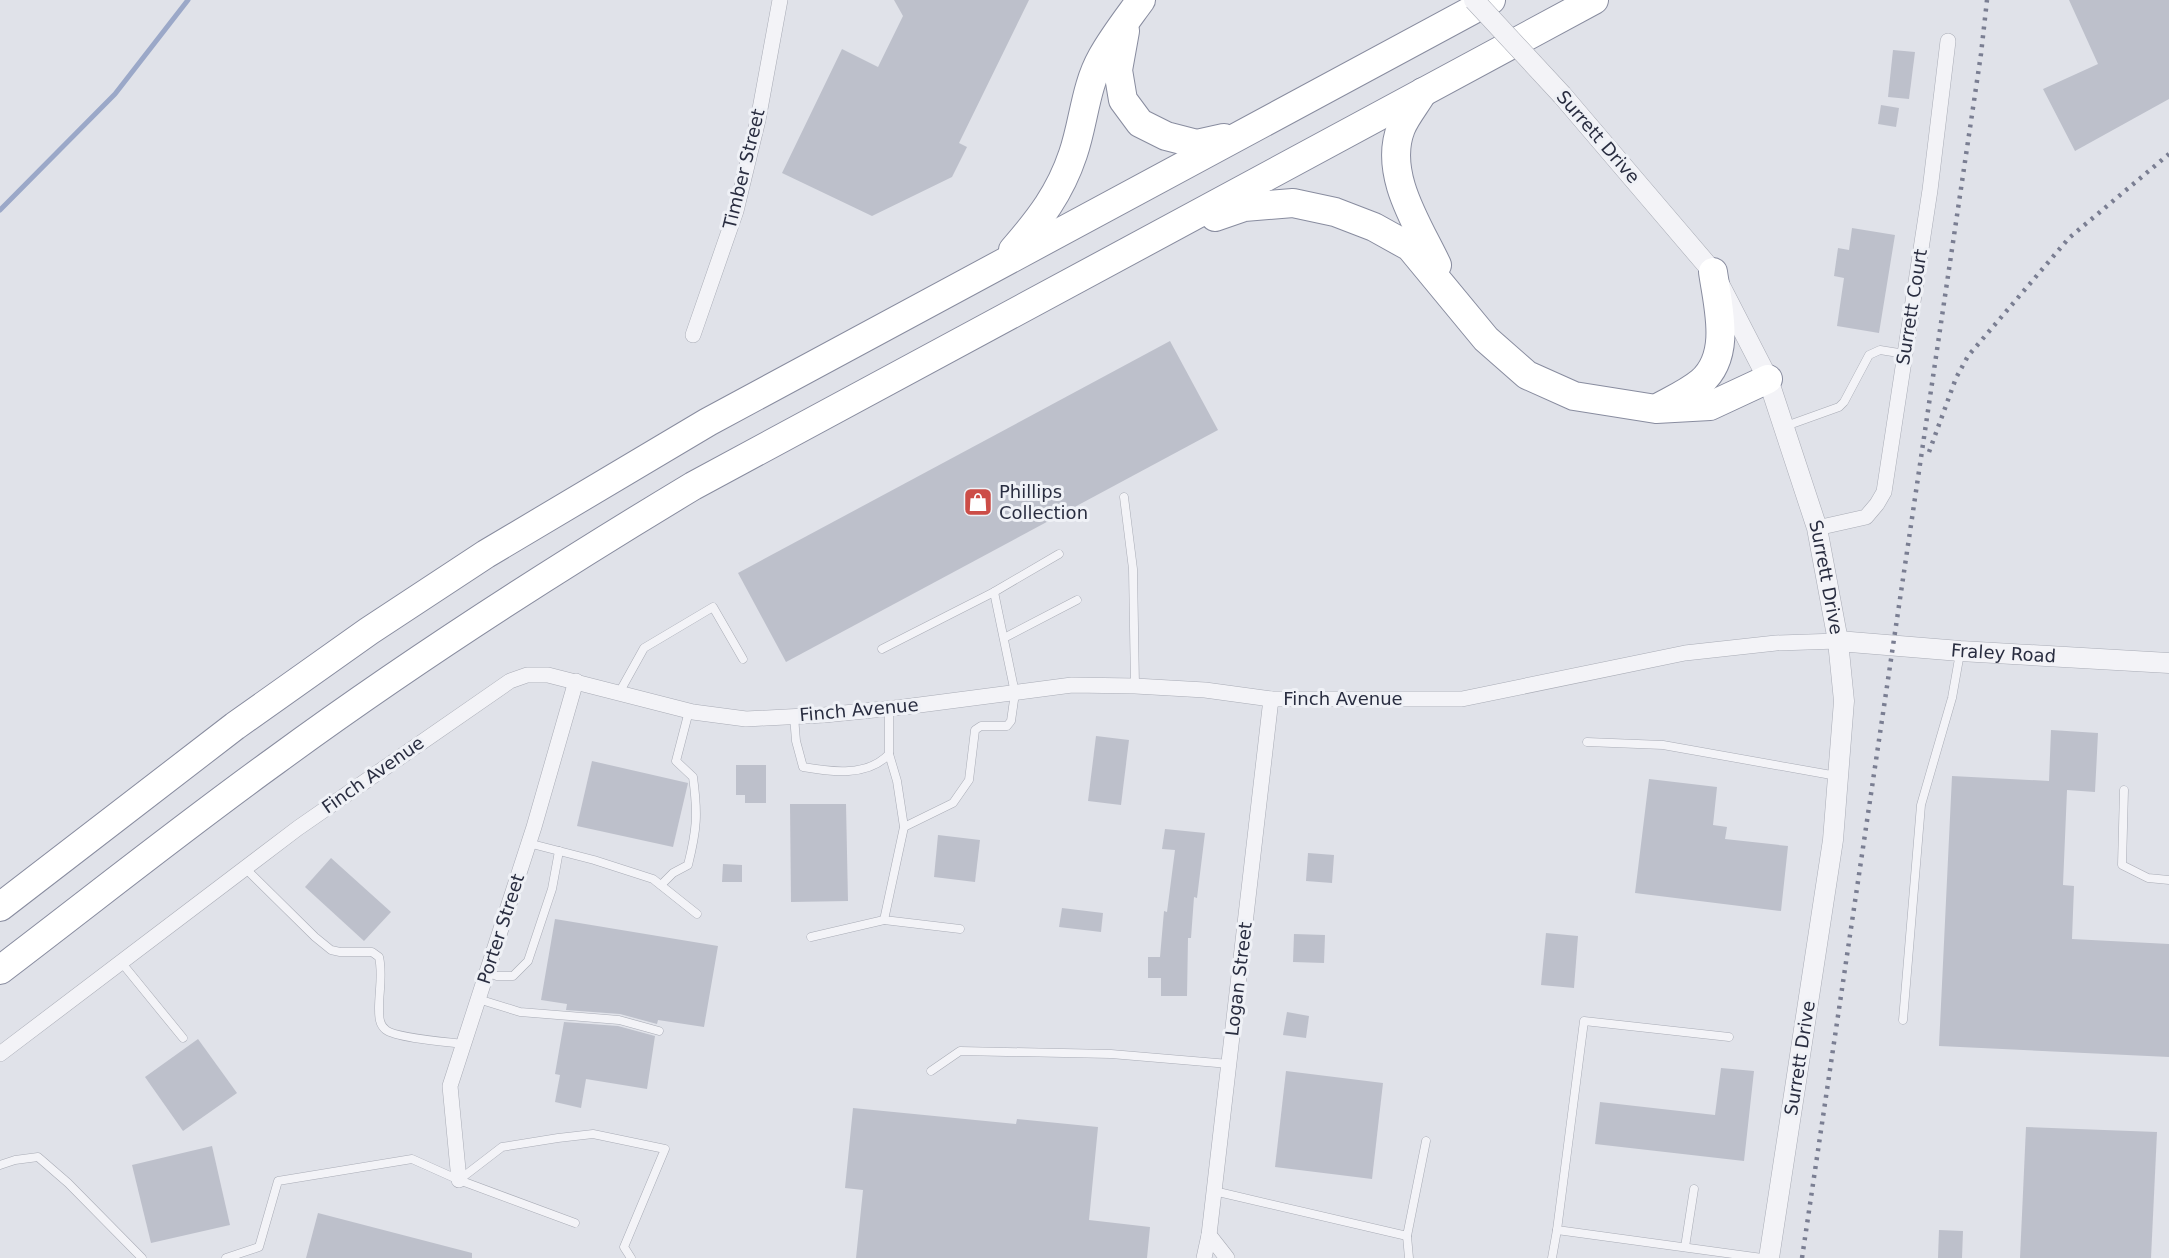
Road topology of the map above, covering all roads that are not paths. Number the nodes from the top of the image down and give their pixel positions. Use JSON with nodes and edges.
{"nodes":[{"id":1,"x":780,"y":0,"type":"edge"},
{"id":2,"x":1474,"y":0,"type":"edge"},
{"id":3,"x":1491,"y":0,"type":"edge"},
{"id":4,"x":1594,"y":0,"type":"edge"},
{"id":5,"x":1134,"y":10,"type":"edge"},
{"id":6,"x":1948,"y":40,"type":"dead end"},
{"id":7,"x":1424,"y":92,"type":"junction"},
{"id":8,"x":1243,"y":135,"type":"junction"},
{"id":9,"x":1156,"y":236,"type":"junction"},
{"id":10,"x":1000,"y":264,"type":"junction"},
{"id":11,"x":1713,"y":272,"type":"junction"},
{"id":12,"x":1452,"y":297,"type":"junction"},
{"id":13,"x":693,"y":335,"type":"dead end"},
{"id":14,"x":1905,"y":354,"type":"junction"},
{"id":15,"x":1768,"y":379,"type":"junction"},
{"id":16,"x":1656,"y":409,"type":"junction"},
{"id":17,"x":1784,"y":427,"type":"junction"},
{"id":18,"x":1124,"y":497,"type":"dead end"},
{"id":19,"x":1817,"y":528,"type":"junction"},
{"id":20,"x":1059,"y":554,"type":"dead end"},
{"id":21,"x":994,"y":592,"type":"junction"},
{"id":22,"x":1077,"y":600,"type":"dead end"},
{"id":23,"x":1004,"y":638,"type":"junction"},
{"id":24,"x":1838,"y":641,"type":"junction"},
{"id":25,"x":882,"y":649,"type":"dead end"},
{"id":26,"x":1960,"y":651,"type":"junction"},
{"id":27,"x":743,"y":659,"type":"dead end"},
{"id":28,"x":2169,"y":663,"type":"edge"},
{"id":29,"x":576,"y":681,"type":"junction"},
{"id":30,"x":1135,"y":686,"type":"junction"},
{"id":31,"x":619,"y":693,"type":"junction"},
{"id":32,"x":1015,"y":693,"type":"junction"},
{"id":33,"x":1271,"y":699,"type":"junction"},
{"id":34,"x":889,"y":708,"type":"junction"},
{"id":35,"x":688,"y":711,"type":"junction"},
{"id":36,"x":794,"y":716,"type":"junction"},
{"id":37,"x":1587,"y":742,"type":"dead end"},
{"id":38,"x":889,"y":754,"type":"junction"},
{"id":39,"x":1839,"y":776,"type":"junction"},
{"id":40,"x":2124,"y":790,"type":"dead end"},
{"id":41,"x":904,"y":827,"type":"junction"},
{"id":42,"x":528,"y":843,"type":"junction"},
{"id":43,"x":558,"y":851,"type":"junction"},
{"id":44,"x":245,"y":868,"type":"junction"},
{"id":45,"x":2169,"y":879,"type":"edge"},
{"id":46,"x":661,"y":885,"type":"junction"},
{"id":47,"x":0,"y":907,"type":"edge"},
{"id":48,"x":697,"y":914,"type":"dead end"},
{"id":49,"x":884,"y":920,"type":"junction"},
{"id":50,"x":960,"y":929,"type":"dead end"},
{"id":51,"x":811,"y":937,"type":"dead end"},
{"id":52,"x":122,"y":962,"type":"junction"},
{"id":53,"x":0,"y":970,"type":"edge"},
{"id":54,"x":487,"y":972,"type":"junction"},
{"id":55,"x":478,"y":999,"type":"junction"},
{"id":56,"x":1903,"y":1020,"type":"dead end"},
{"id":57,"x":658,"y":1031,"type":"dead end"},
{"id":58,"x":1729,"y":1037,"type":"dead end"},
{"id":59,"x":183,"y":1038,"type":"dead end"},
{"id":60,"x":464,"y":1044,"type":"junction"},
{"id":61,"x":0,"y":1054,"type":"edge"},
{"id":62,"x":1229,"y":1064,"type":"junction"},
{"id":63,"x":931,"y":1071,"type":"dead end"},
{"id":64,"x":1426,"y":1141,"type":"dead end"},
{"id":65,"x":0,"y":1165,"type":"edge"},
{"id":66,"x":459,"y":1180,"type":"junction"},
{"id":67,"x":1694,"y":1189,"type":"dead end"},
{"id":68,"x":1214,"y":1191,"type":"junction"},
{"id":69,"x":575,"y":1223,"type":"dead end"},
{"id":70,"x":1557,"y":1230,"type":"junction"},
{"id":71,"x":1209,"y":1235,"type":"junction"},
{"id":72,"x":1407,"y":1236,"type":"junction"},
{"id":73,"x":1685,"y":1247,"type":"junction"},
{"id":74,"x":142,"y":1258,"type":"edge"},
{"id":75,"x":226,"y":1258,"type":"edge"},
{"id":76,"x":631,"y":1258,"type":"edge"},
{"id":77,"x":1204,"y":1258,"type":"edge"},
{"id":78,"x":1227,"y":1258,"type":"edge"},
{"id":79,"x":1409,"y":1258,"type":"edge"},
{"id":80,"x":1552,"y":1258,"type":"edge"},
{"id":81,"x":1762,"y":1258,"type":"edge"},
{"id":82,"x":1769,"y":1258,"type":"edge"}],
"edges":[{"from":1,"to":13,"type":"street","name":"Timber Street"},
{"from":2,"to":11,"type":"street","name":"Surrett Drive","bridge":true},
{"from":3,"to":8,"type":"highway"},
{"from":4,"to":7,"type":"highway"},
{"from":5,"to":8,"type":"highway"},
{"from":5,"to":10,"type":"highway"},
{"from":6,"to":14,"type":"street","name":"Surrett Court"},
{"from":7,"to":9,"type":"highway"},
{"from":7,"to":12,"type":"highway"},
{"from":8,"to":10,"type":"highway"},
{"from":9,"to":12,"type":"highway"},
{"from":9,"to":53,"type":"highway"},
{"from":10,"to":47,"type":"highway"},
{"from":11,"to":15,"type":"street","name":"Surrett Drive"},
{"from":11,"to":16,"type":"highway"},
{"from":12,"to":16,"type":"highway"},
{"from":14,"to":17,"type":"lane"},
{"from":14,"to":19,"type":"street","name":"Surrett Court"},
{"from":15,"to":16,"type":"highway"},
{"from":15,"to":17,"type":"street","name":"Surrett Drive"},
{"from":17,"to":19,"type":"street","name":"Surrett Drive"},
{"from":18,"to":30,"type":"lane"},
{"from":19,"to":24,"type":"street","name":"Surrett Drive"},
{"from":20,"to":21,"type":"lane"},
{"from":21,"to":23,"type":"lane"},
{"from":21,"to":25,"type":"lane"},
{"from":22,"to":23,"type":"lane"},
{"from":23,"to":32,"type":"lane"},
{"from":24,"to":26,"type":"street","name":"Fraley Road"},
{"from":24,"to":33,"type":"street","name":"Finch Avenue"},
{"from":24,"to":39,"type":"street","name":"Surrett Drive"},
{"from":26,"to":28,"type":"street","name":"Fraley Road"},
{"from":26,"to":56,"type":"lane"},
{"from":27,"to":31,"type":"lane"},
{"from":29,"to":31,"type":"street","name":"Finch Avenue"},
{"from":29,"to":42,"type":"street","name":"Porter Street"},
{"from":29,"to":44,"type":"street","name":"Finch Avenue"},
{"from":30,"to":32,"type":"street","name":"Finch Avenue"},
{"from":30,"to":33,"type":"street","name":"Finch Avenue"},
{"from":31,"to":35,"type":"street","name":"Finch Avenue"},
{"from":32,"to":34,"type":"street","name":"Finch Avenue"},
{"from":32,"to":41,"type":"lane"},
{"from":33,"to":62,"type":"street","name":"Logan Street"},
{"from":34,"to":36,"type":"street","name":"Finch Avenue"},
{"from":34,"to":38,"type":"lane"},
{"from":35,"to":36,"type":"street","name":"Finch Avenue"},
{"from":35,"to":46,"type":"lane"},
{"from":36,"to":38,"type":"lane"},
{"from":37,"to":39,"type":"lane"},
{"from":38,"to":41,"type":"lane"},
{"from":39,"to":82,"type":"street","name":"Surrett Drive"},
{"from":40,"to":45,"type":"lane"},
{"from":41,"to":49,"type":"lane"},
{"from":42,"to":43,"type":"lane"},
{"from":42,"to":54,"type":"street","name":"Porter Street"},
{"from":43,"to":46,"type":"lane"},
{"from":43,"to":54,"type":"lane"},
{"from":44,"to":52,"type":"street","name":"Finch Avenue"},
{"from":44,"to":60,"type":"lane"},
{"from":46,"to":48,"type":"lane"},
{"from":49,"to":50,"type":"lane"},
{"from":49,"to":51,"type":"lane"},
{"from":52,"to":59,"type":"lane"},
{"from":52,"to":61,"type":"street","name":"Finch Avenue"},
{"from":54,"to":55,"type":"street","name":"Porter Street"},
{"from":55,"to":57,"type":"lane"},
{"from":55,"to":60,"type":"street","name":"Porter Street"},
{"from":58,"to":70,"type":"lane"},
{"from":60,"to":66,"type":"street","name":"Porter Street"},
{"from":62,"to":63,"type":"lane"},
{"from":62,"to":68,"type":"street","name":"Logan Street"},
{"from":64,"to":72,"type":"lane"},
{"from":65,"to":74,"type":"lane"},
{"from":66,"to":69,"type":"lane"},
{"from":66,"to":75,"type":"lane"},
{"from":66,"to":76,"type":"lane"},
{"from":67,"to":73,"type":"lane"},
{"from":68,"to":71,"type":"street","name":"Logan Street"},
{"from":68,"to":72,"type":"lane"},
{"from":70,"to":73,"type":"lane"},
{"from":70,"to":80,"type":"lane"},
{"from":71,"to":77,"type":"street","name":"Logan Street"},
{"from":71,"to":78,"type":"street"},
{"from":72,"to":79,"type":"lane"},
{"from":73,"to":81,"type":"lane"}]}
